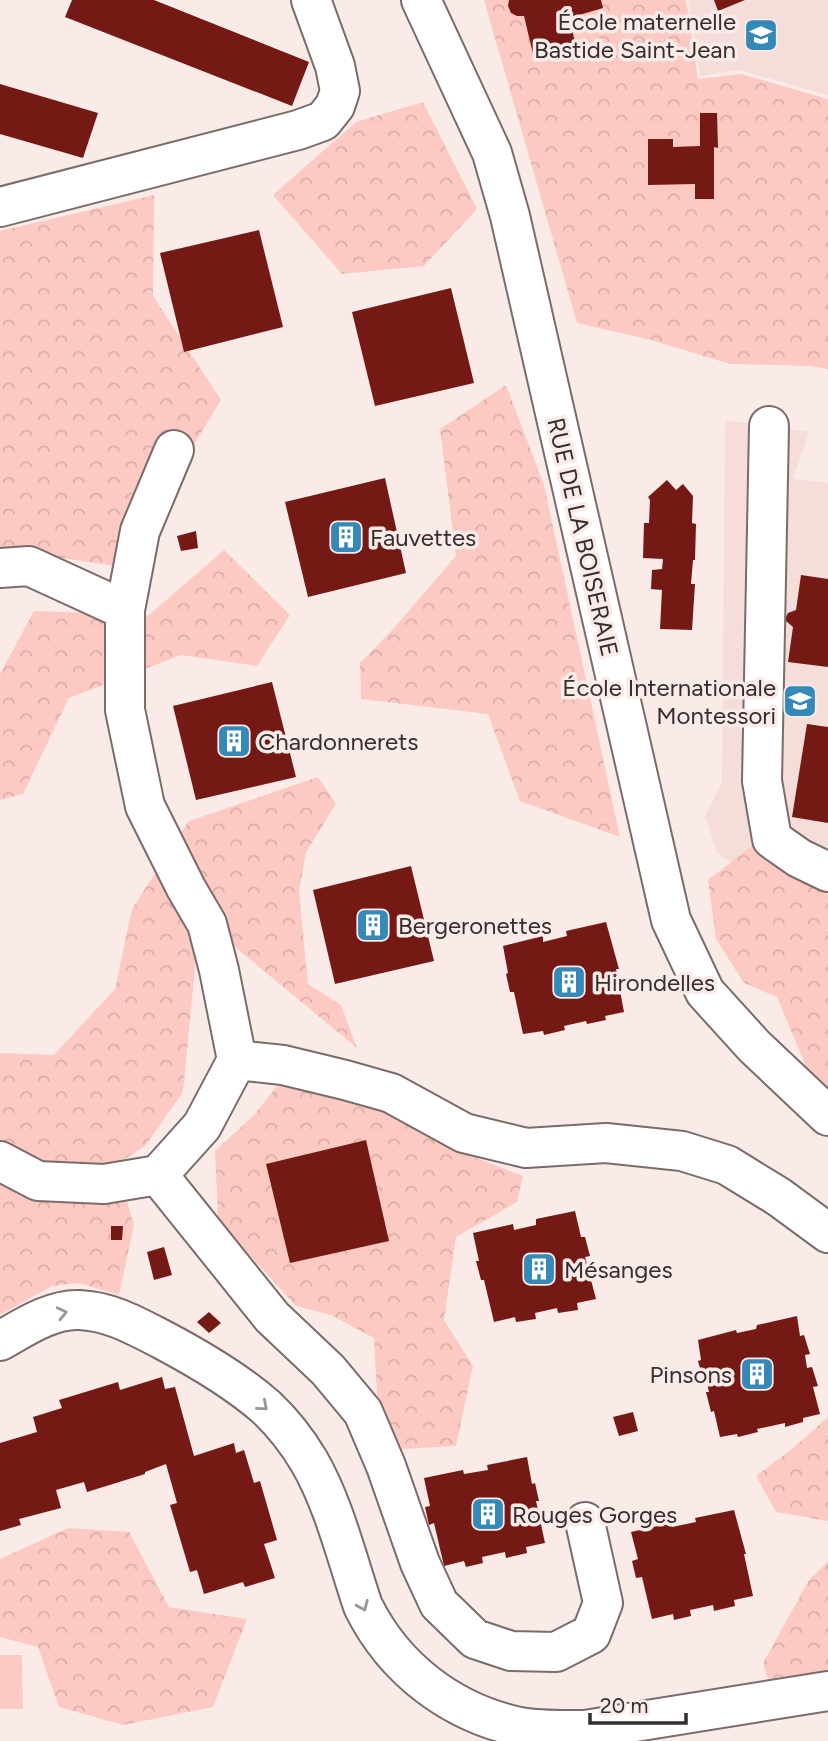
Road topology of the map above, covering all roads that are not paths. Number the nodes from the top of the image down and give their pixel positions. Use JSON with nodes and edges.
{"nodes":[{"id":1,"x":311,"y":0,"type":"edge"},
{"id":2,"x":421,"y":0,"type":"edge"},
{"id":3,"x":0,"y":207,"type":"edge"},
{"id":4,"x":769,"y":426,"type":"dead end"},
{"id":5,"x":174,"y":450,"type":"dead end"},
{"id":6,"x":0,"y":568,"type":"edge"},
{"id":7,"x":125,"y":610,"type":"junction"},
{"id":8,"x":828,"y":872,"type":"edge"},
{"id":9,"x":237,"y":1060,"type":"junction"},
{"id":10,"x":828,"y":1116,"type":"edge"},
{"id":11,"x":0,"y":1161,"type":"edge"},
{"id":12,"x":158,"y":1175,"type":"junction"},
{"id":13,"x":828,"y":1233,"type":"edge"},
{"id":14,"x":0,"y":1341,"type":"edge"},
{"id":15,"x":585,"y":1522,"type":"dead end"},
{"id":16,"x":828,"y":1691,"type":"edge"}],
"edges":[{"from":1,"to":3,"type":"street"},
{"from":2,"to":10,"type":"street","name":"RUE DE LA BOISERAIE"},
{"from":4,"to":8,"type":"street"},
{"from":5,"to":7,"type":"street"},
{"from":6,"to":7,"type":"street"},
{"from":7,"to":9,"type":"street"},
{"from":9,"to":12,"type":"street"},
{"from":9,"to":13,"type":"street"},
{"from":11,"to":12,"type":"street"},
{"from":12,"to":15,"type":"street"},
{"from":14,"to":16,"type":"street","one_way":true}]}
